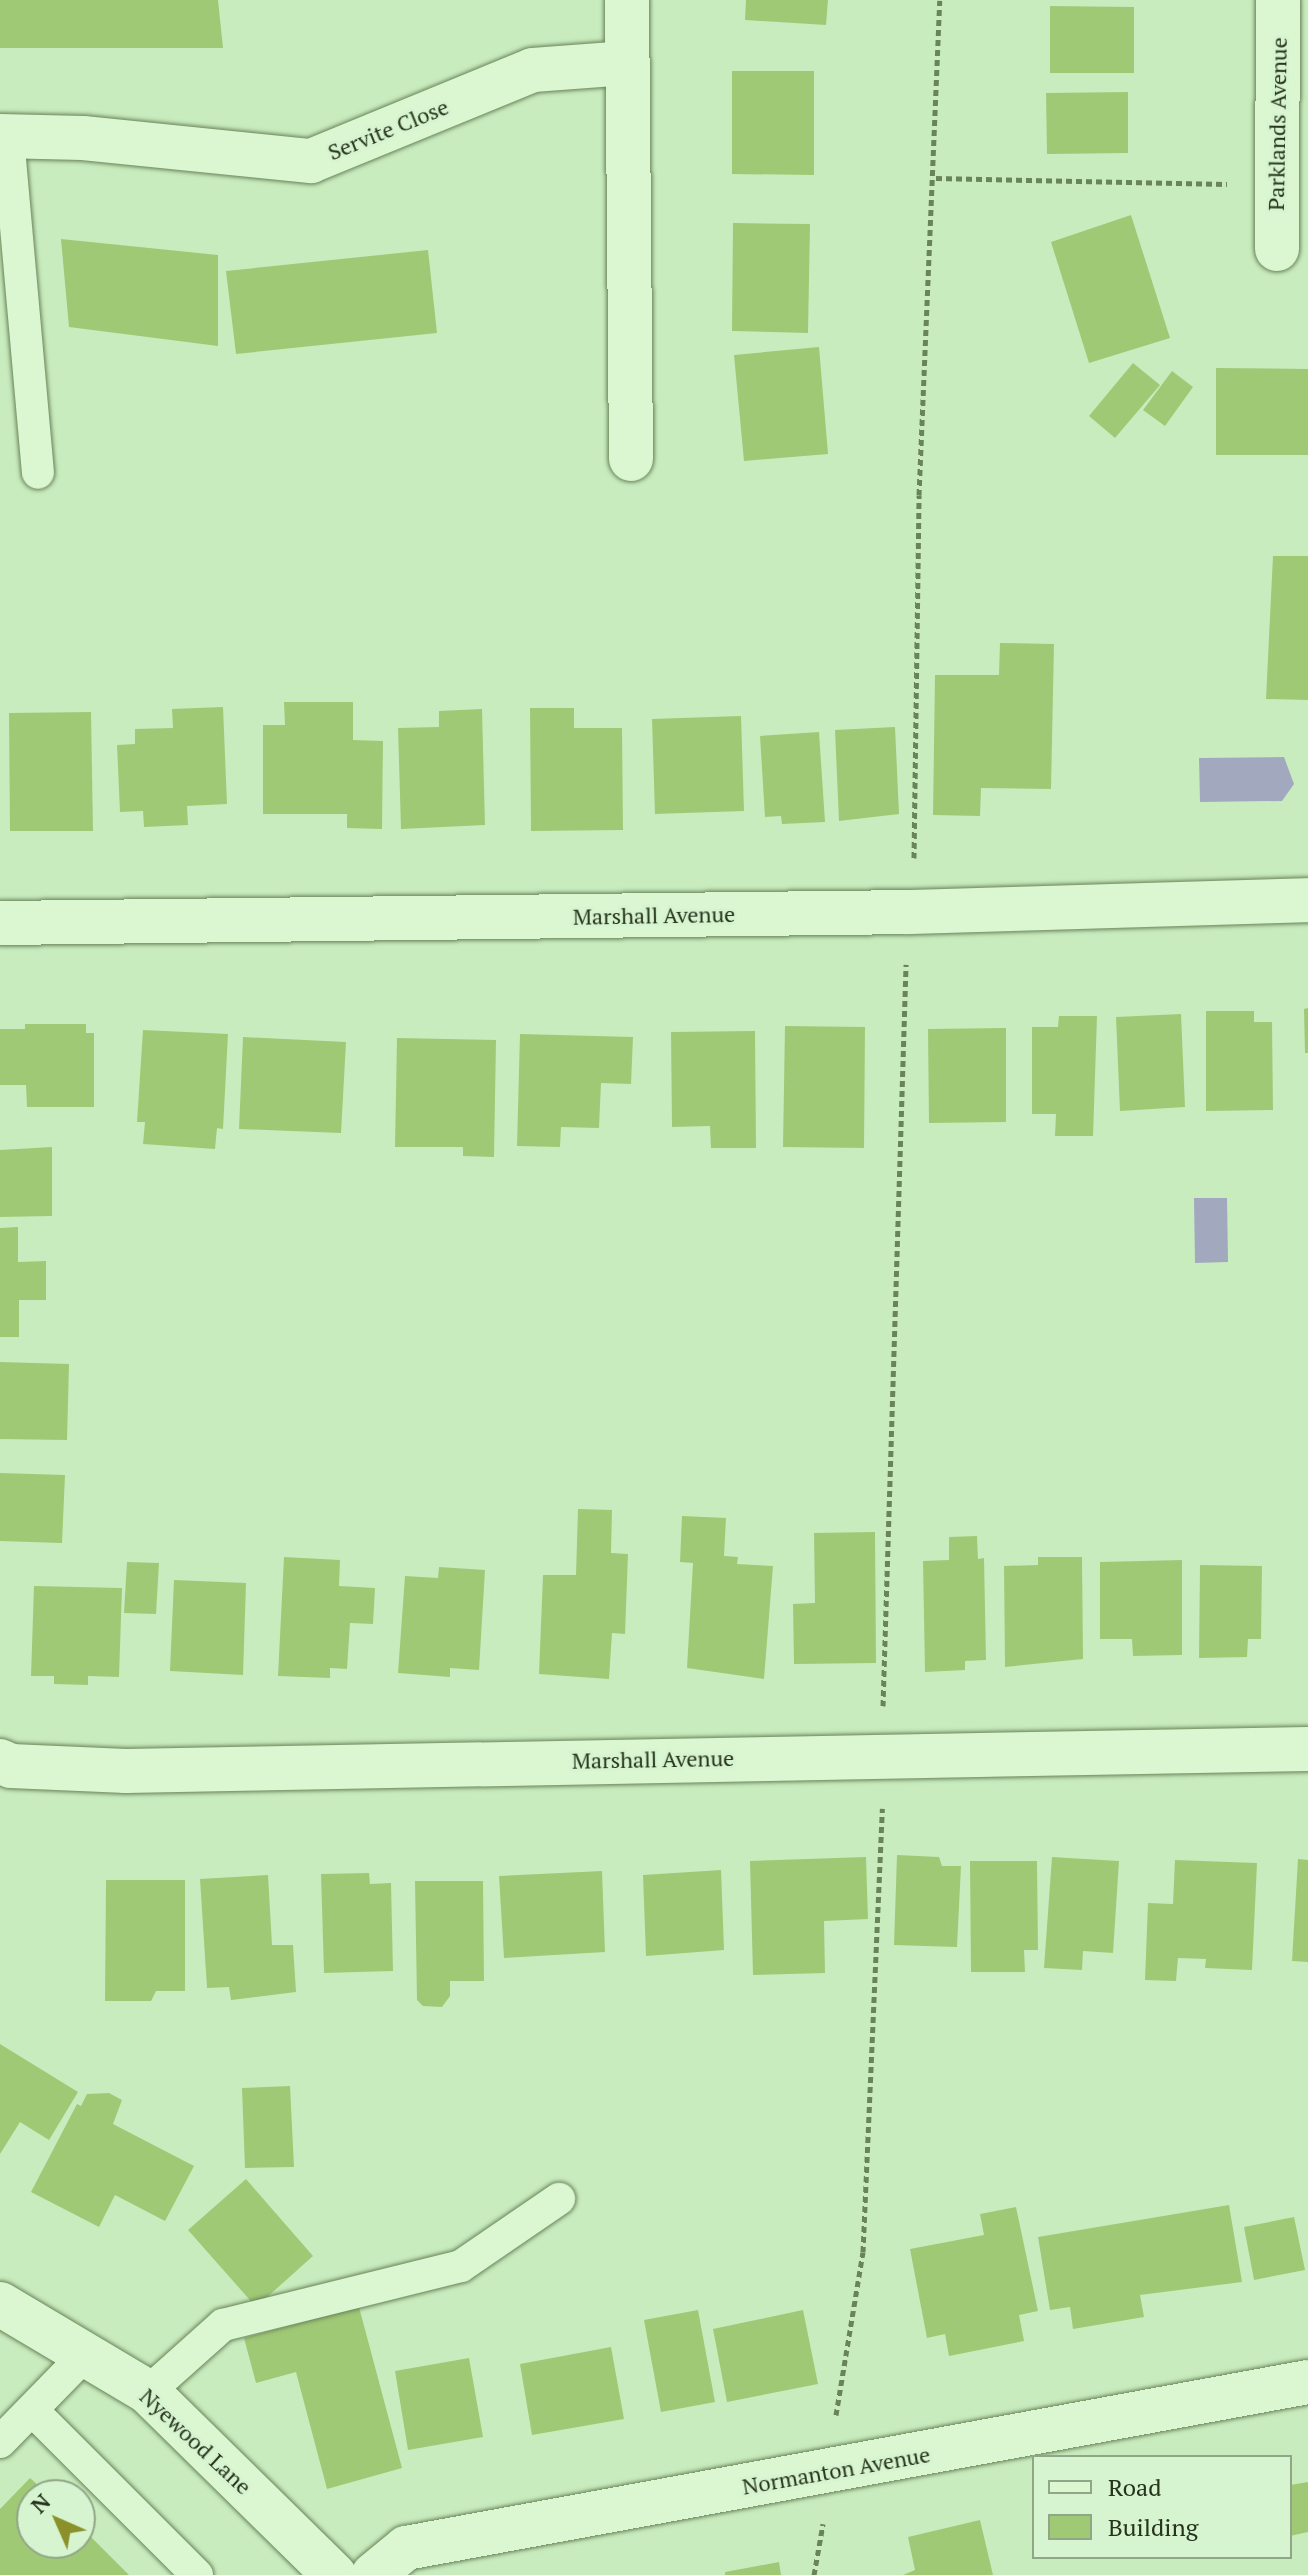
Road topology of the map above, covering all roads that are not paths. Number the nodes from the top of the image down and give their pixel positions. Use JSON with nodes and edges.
{"nodes":[{"id":1,"x":627,"y":0,"type":"edge"},
{"id":2,"x":1278,"y":0,"type":"edge"},
{"id":3,"x":627,"y":63,"type":"junction"},
{"id":4,"x":4,"y":137,"type":"edge"},
{"id":5,"x":1277,"y":249,"type":"dead end"},
{"id":6,"x":631,"y":459,"type":"dead end"},
{"id":7,"x":38,"y":473,"type":"dead end"},
{"id":8,"x":1308,"y":900,"type":"edge"},
{"id":9,"x":0,"y":923,"type":"edge"},
{"id":10,"x":1308,"y":1749,"type":"edge"},
{"id":11,"x":0,"y":1761,"type":"edge"},
{"id":12,"x":559,"y":2199,"type":"dead end"},
{"id":13,"x":0,"y":2304,"type":"edge"},
{"id":14,"x":87,"y":2353,"type":"junction"},
{"id":15,"x":1308,"y":2382,"type":"edge"},
{"id":16,"x":148,"y":2392,"type":"junction"},
{"id":17,"x":33,"y":2411,"type":"junction"},
{"id":18,"x":0,"y":2442,"type":"edge"},
{"id":19,"x":197,"y":2575,"type":"edge"},
{"id":20,"x":334,"y":2575,"type":"edge"},
{"id":21,"x":373,"y":2575,"type":"edge"}],
"edges":[{"from":1,"to":3,"type":"street"},
{"from":2,"to":5,"type":"street","name":"Parklands Avenue"},
{"from":3,"to":4,"type":"street","name":"Servite Close"},
{"from":3,"to":6,"type":"street"},
{"from":4,"to":7,"type":"lane"},
{"from":8,"to":9,"type":"street","name":"Marshall Avenue"},
{"from":10,"to":11,"type":"street","name":"Marshall Avenue"},
{"from":12,"to":16,"type":"lane"},
{"from":13,"to":14,"type":"street","name":"Nyewood Lane"},
{"from":14,"to":16,"type":"street","name":"Nyewood Lane"},
{"from":14,"to":17,"type":"lane"},
{"from":15,"to":21,"type":"street","name":"Normanton Avenue"},
{"from":16,"to":20,"type":"street","name":"Nyewood Lane"},
{"from":17,"to":18,"type":"lane"},
{"from":17,"to":19,"type":"lane"}]}
